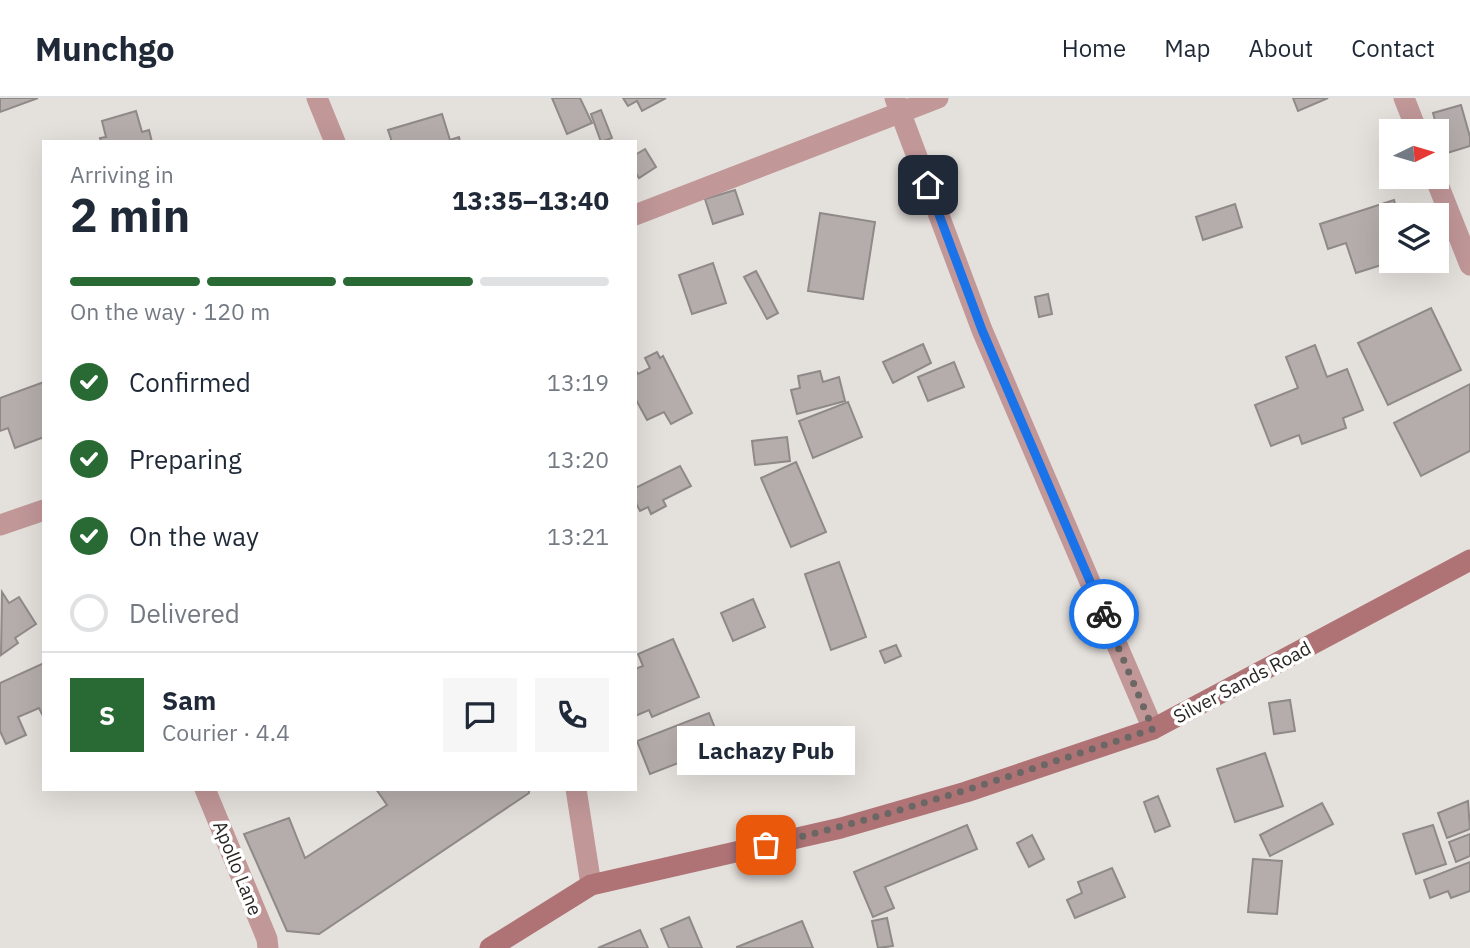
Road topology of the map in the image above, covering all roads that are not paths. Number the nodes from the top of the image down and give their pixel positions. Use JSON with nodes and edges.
{"nodes":[{"id":1,"x":317,"y":98,"type":"edge"},
{"id":2,"x":938,"y":98,"type":"edge"},
{"id":3,"x":1404,"y":98,"type":"edge"},
{"id":4,"x":899,"y":106,"type":"edge"},
{"id":5,"x":1412,"y":119,"type":"edge"},
{"id":6,"x":333,"y":140,"type":"edge"},
{"id":7,"x":1440,"y":189,"type":"edge"},
{"id":8,"x":637,"y":214,"type":"edge"},
{"id":9,"x":1470,"y":265,"type":"edge"},
{"id":10,"x":42,"y":511,"type":"edge"},
{"id":11,"x":0,"y":525,"type":"edge"},
{"id":12,"x":1470,"y":560,"type":"edge"},
{"id":13,"x":1153,"y":729,"type":"junction"},
{"id":14,"x":206,"y":791,"type":"edge"},
{"id":15,"x":576,"y":791,"type":"edge"},
{"id":16,"x":591,"y":885,"type":"junction"},
{"id":17,"x":268,"y":948,"type":"edge"},
{"id":18,"x":490,"y":948,"type":"edge"}],
"edges":[{"from":1,"to":6,"type":"street"},
{"from":2,"to":4,"type":"street"},
{"from":3,"to":5,"type":"street"},
{"from":4,"to":8,"type":"street"},
{"from":4,"to":13,"type":"street"},
{"from":7,"to":9,"type":"street"},
{"from":10,"to":11,"type":"street"},
{"from":12,"to":13,"type":"street","name":"Silver Sands Road"},
{"from":13,"to":16,"type":"street","name":"Silver Sands Road"},
{"from":14,"to":17,"type":"street","name":"Apollo Lane"},
{"from":15,"to":16,"type":"street"},
{"from":16,"to":18,"type":"street","name":"Silver Sands Road"}]}
